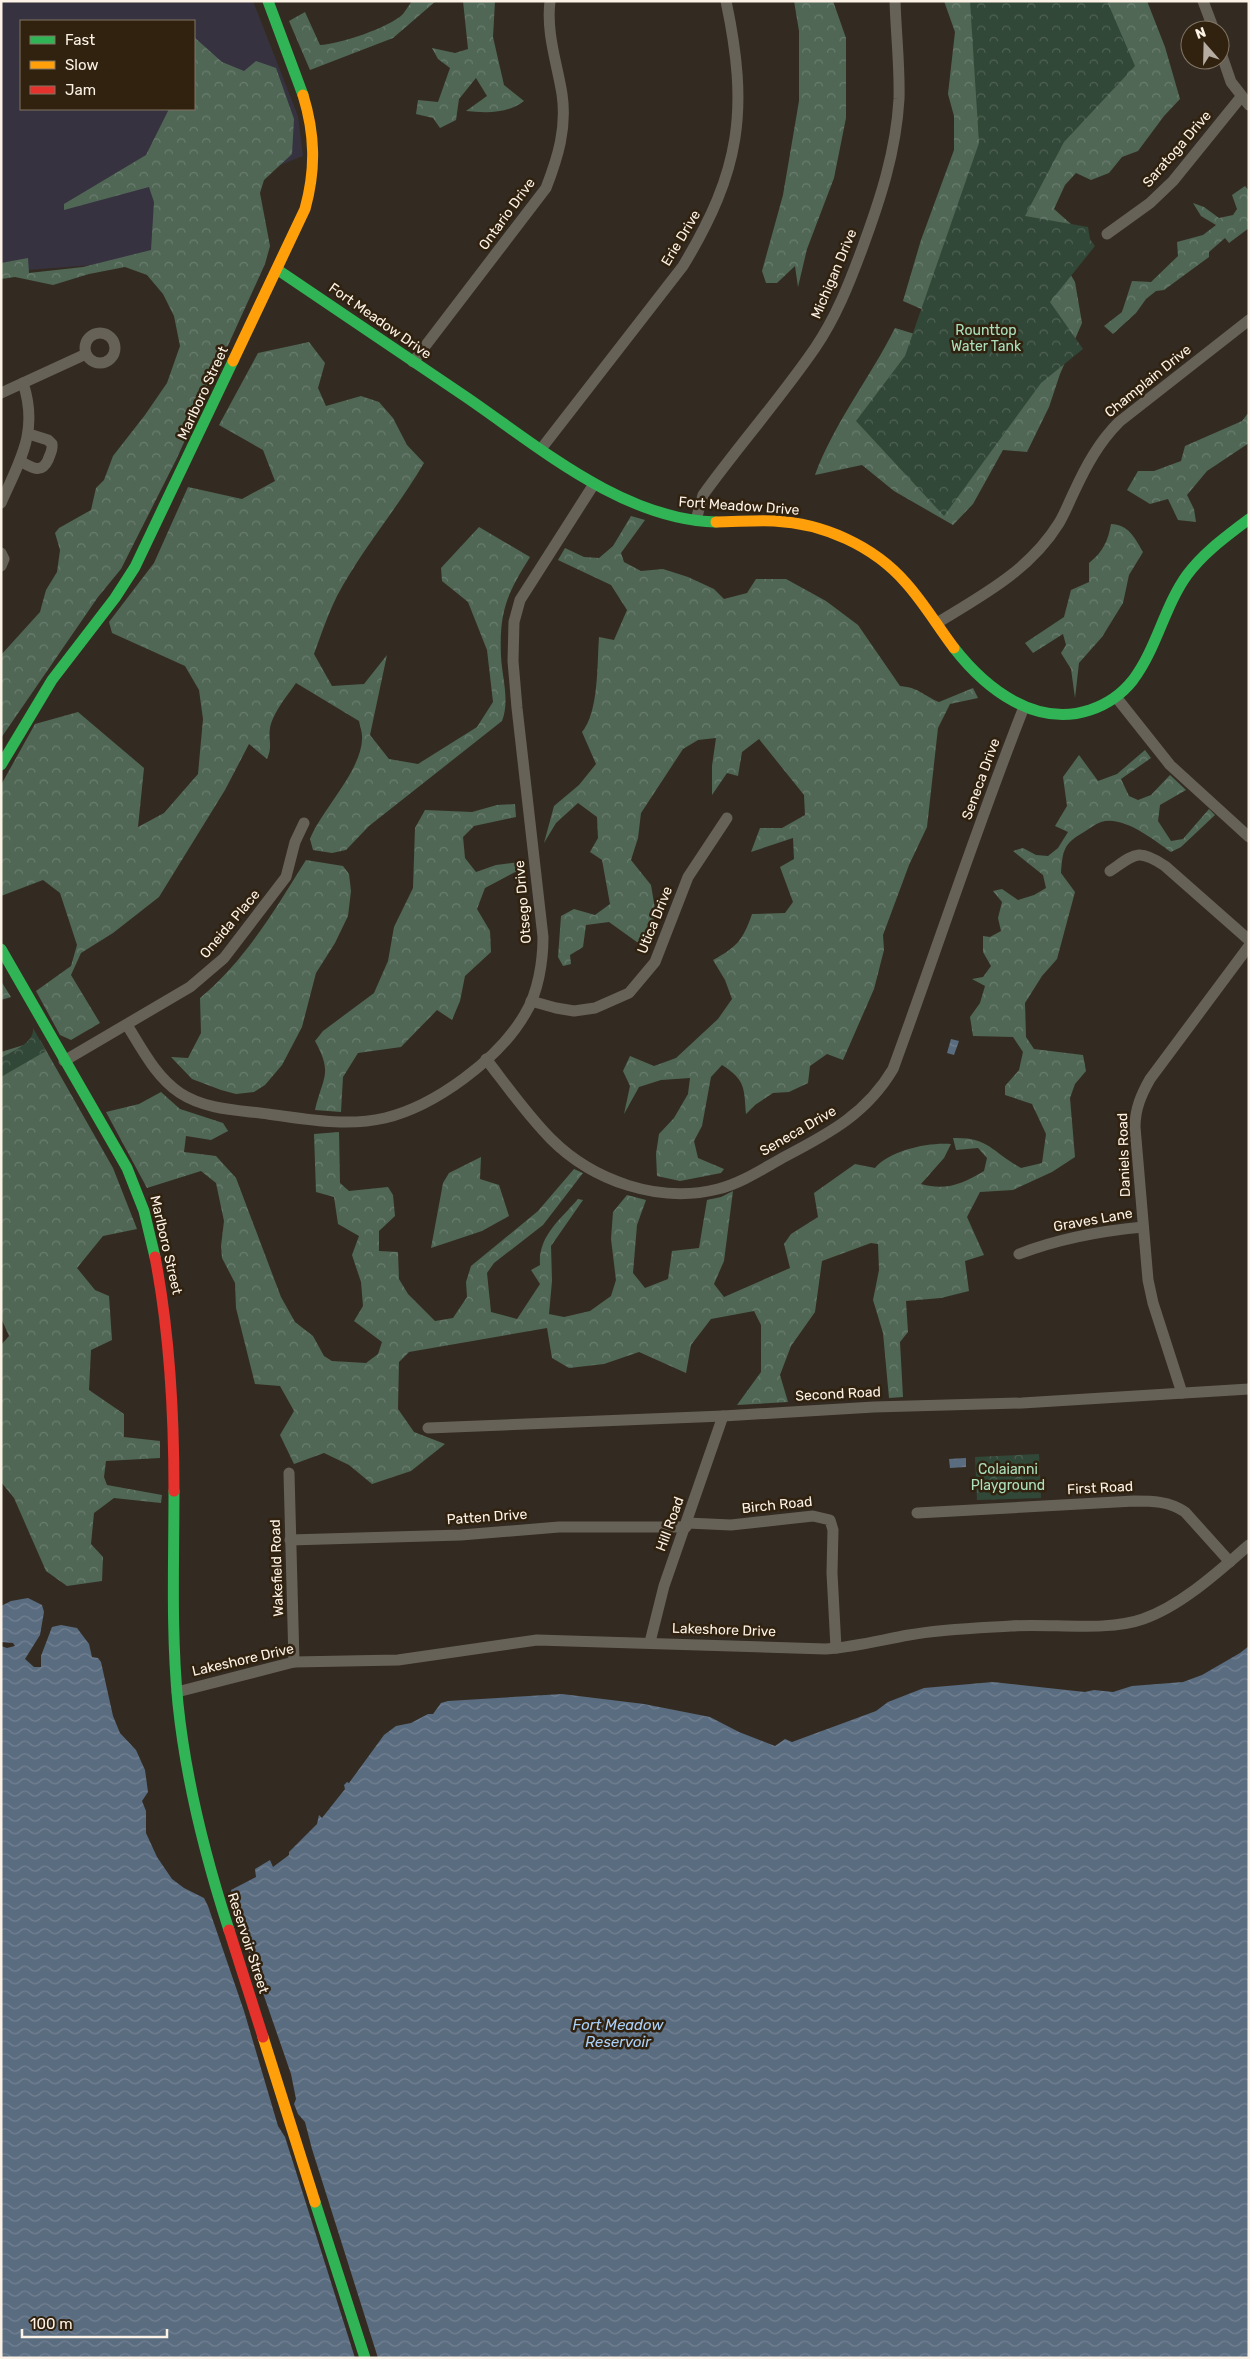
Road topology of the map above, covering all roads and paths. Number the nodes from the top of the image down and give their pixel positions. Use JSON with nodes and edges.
{"nodes":[{"id":1,"x":268,"y":1,"type":"edge"},
{"id":2,"x":550,"y":1,"type":"edge"},
{"id":3,"x":726,"y":1,"type":"edge"},
{"id":4,"x":895,"y":1,"type":"edge"},
{"id":5,"x":1203,"y":1,"type":"edge"},
{"id":6,"x":1210,"y":20,"type":"edge"},
{"id":7,"x":1226,"y":70,"type":"edge"},
{"id":8,"x":1245,"y":101,"type":"edge"},
{"id":9,"x":1107,"y":234,"type":"dead end"},
{"id":10,"x":278,"y":270,"type":"junction"},
{"id":11,"x":1249,"y":320,"type":"edge"},
{"id":12,"x":86,"y":354,"type":"dead end"},
{"id":13,"x":414,"y":362,"type":"junction"},
{"id":14,"x":23,"y":383,"type":"junction"},
{"id":15,"x":1,"y":393,"type":"edge"},
{"id":16,"x":29,"y":434,"type":"junction"},
{"id":17,"x":541,"y":449,"type":"junction"},
{"id":18,"x":20,"y":461,"type":"junction"},
{"id":19,"x":594,"y":484,"type":"junction"},
{"id":20,"x":1,"y":503,"type":"edge"},
{"id":21,"x":1249,"y":518,"type":"edge"},
{"id":22,"x":696,"y":520,"type":"junction"},
{"id":23,"x":1,"y":553,"type":"edge"},
{"id":24,"x":1,"y":566,"type":"edge"},
{"id":25,"x":937,"y":623,"type":"junction"},
{"id":26,"x":1116,"y":697,"type":"junction"},
{"id":27,"x":1024,"y":707,"type":"junction"},
{"id":28,"x":1,"y":765,"type":"edge"},
{"id":29,"x":726,"y":818,"type":"dead end"},
{"id":30,"x":304,"y":823,"type":"dead end"},
{"id":31,"x":1249,"y":837,"type":"edge"},
{"id":32,"x":1110,"y":870,"type":"dead end"},
{"id":33,"x":1249,"y":940,"type":"edge"},
{"id":34,"x":1249,"y":946,"type":"edge"},
{"id":35,"x":1,"y":949,"type":"edge"},
{"id":36,"x":531,"y":1001,"type":"junction"},
{"id":37,"x":127,"y":1025,"type":"junction"},
{"id":38,"x":486,"y":1059,"type":"junction"},
{"id":39,"x":64,"y":1060,"type":"junction"},
{"id":40,"x":1143,"y":1227,"type":"junction"},
{"id":41,"x":1019,"y":1254,"type":"dead end"},
{"id":42,"x":1249,"y":1389,"type":"edge"},
{"id":43,"x":1182,"y":1393,"type":"junction"},
{"id":44,"x":723,"y":1416,"type":"junction"},
{"id":45,"x":428,"y":1428,"type":"dead end"},
{"id":46,"x":289,"y":1473,"type":"dead end"},
{"id":47,"x":917,"y":1513,"type":"dead end"},
{"id":48,"x":176,"y":1523,"type":"joint"},
{"id":49,"x":686,"y":1525,"type":"junction"},
{"id":50,"x":290,"y":1540,"type":"junction"},
{"id":51,"x":1249,"y":1545,"type":"edge"},
{"id":52,"x":1230,"y":1562,"type":"junction"},
{"id":53,"x":650,"y":1642,"type":"junction"},
{"id":54,"x":836,"y":1648,"type":"junction"},
{"id":55,"x":294,"y":1662,"type":"junction"},
{"id":56,"x":177,"y":1692,"type":"junction"},
{"id":57,"x":365,"y":2358,"type":"edge"}],
"edges":[{"from":1,"to":10,"type":"street","name":"Marlboro Street"},
{"from":2,"to":13,"type":"street","name":"Ontario Drive"},
{"from":3,"to":17,"type":"street","name":"Erie Drive"},
{"from":4,"to":22,"type":"street","name":"Michigan Drive"},
{"from":5,"to":6,"type":"street"},
{"from":7,"to":8,"type":"street"},
{"from":8,"to":9,"type":"street","name":"Saratoga Drive"},
{"from":10,"to":13,"type":"street","name":"Fort Meadow Drive"},
{"from":10,"to":28,"type":"street","name":"Marlboro Street"},
{"from":11,"to":25,"type":"street","name":"Champlain Drive"},
{"from":12,"to":14,"type":"street"},
{"from":13,"to":17,"type":"street","name":"Fort Meadow Drive"},
{"from":14,"to":15,"type":"street"},
{"from":14,"to":16,"type":"street"},
{"from":16,"to":18,"type":"street"},
{"from":16,"to":18,"type":"street"},
{"from":17,"to":19,"type":"street","name":"Fort Meadow Drive"},
{"from":18,"to":20,"type":"street"},
{"from":19,"to":22,"type":"street","name":"Fort Meadow Drive"},
{"from":19,"to":36,"type":"street","name":"Otsego Drive"},
{"from":21,"to":26,"type":"street","name":"Fort Meadow Drive"},
{"from":22,"to":25,"type":"street","name":"Fort Meadow Drive"},
{"from":23,"to":24,"type":"street"},
{"from":25,"to":27,"type":"street","name":"Fort Meadow Drive"},
{"from":26,"to":27,"type":"street","name":"Fort Meadow Drive"},
{"from":26,"to":31,"type":"street"},
{"from":27,"to":38,"type":"street","name":"Seneca Drive"},
{"from":29,"to":36,"type":"street","name":"Utica Drive"},
{"from":30,"to":37,"type":"street","name":"Oneida Place"},
{"from":32,"to":33,"type":"street"},
{"from":34,"to":40,"type":"street","name":"Daniels Road"},
{"from":35,"to":39,"type":"street","name":"Marlboro Street"},
{"from":36,"to":38,"type":"street","name":"Otsego Drive"},
{"from":37,"to":38,"type":"street","name":"Otsego Drive"},
{"from":37,"to":39,"type":"street","name":"Oneida Place"},
{"from":39,"to":48,"type":"street","name":"Marlboro Street"},
{"from":40,"to":41,"type":"street","name":"Graves Lane"},
{"from":40,"to":43,"type":"street","name":"Daniels Road"},
{"from":42,"to":43,"type":"street","name":"Second Road"},
{"from":43,"to":44,"type":"street","name":"Second Road"},
{"from":44,"to":45,"type":"street","name":"Second Road"},
{"from":44,"to":49,"type":"street","name":"Hill Road"},
{"from":46,"to":50,"type":"street","name":"Wakefield Road"},
{"from":47,"to":52,"type":"street","name":"First Road"},
{"from":48,"to":56,"type":"street","name":"Reservoir Street"},
{"from":49,"to":50,"type":"street","name":"Patten Drive"},
{"from":49,"to":53,"type":"street","name":"Hill Road"},
{"from":49,"to":54,"type":"street","name":"Birch Road"},
{"from":50,"to":55,"type":"street","name":"Wakefield Road"},
{"from":51,"to":52,"type":"street","name":"Lakeshore Drive"},
{"from":52,"to":54,"type":"street","name":"Lakeshore Drive"},
{"from":53,"to":54,"type":"street","name":"Lakeshore Drive"},
{"from":53,"to":55,"type":"street","name":"Lakeshore Drive"},
{"from":55,"to":56,"type":"street","name":"Lakeshore Drive"},
{"from":56,"to":57,"type":"street","name":"Reservoir Street"}]}
